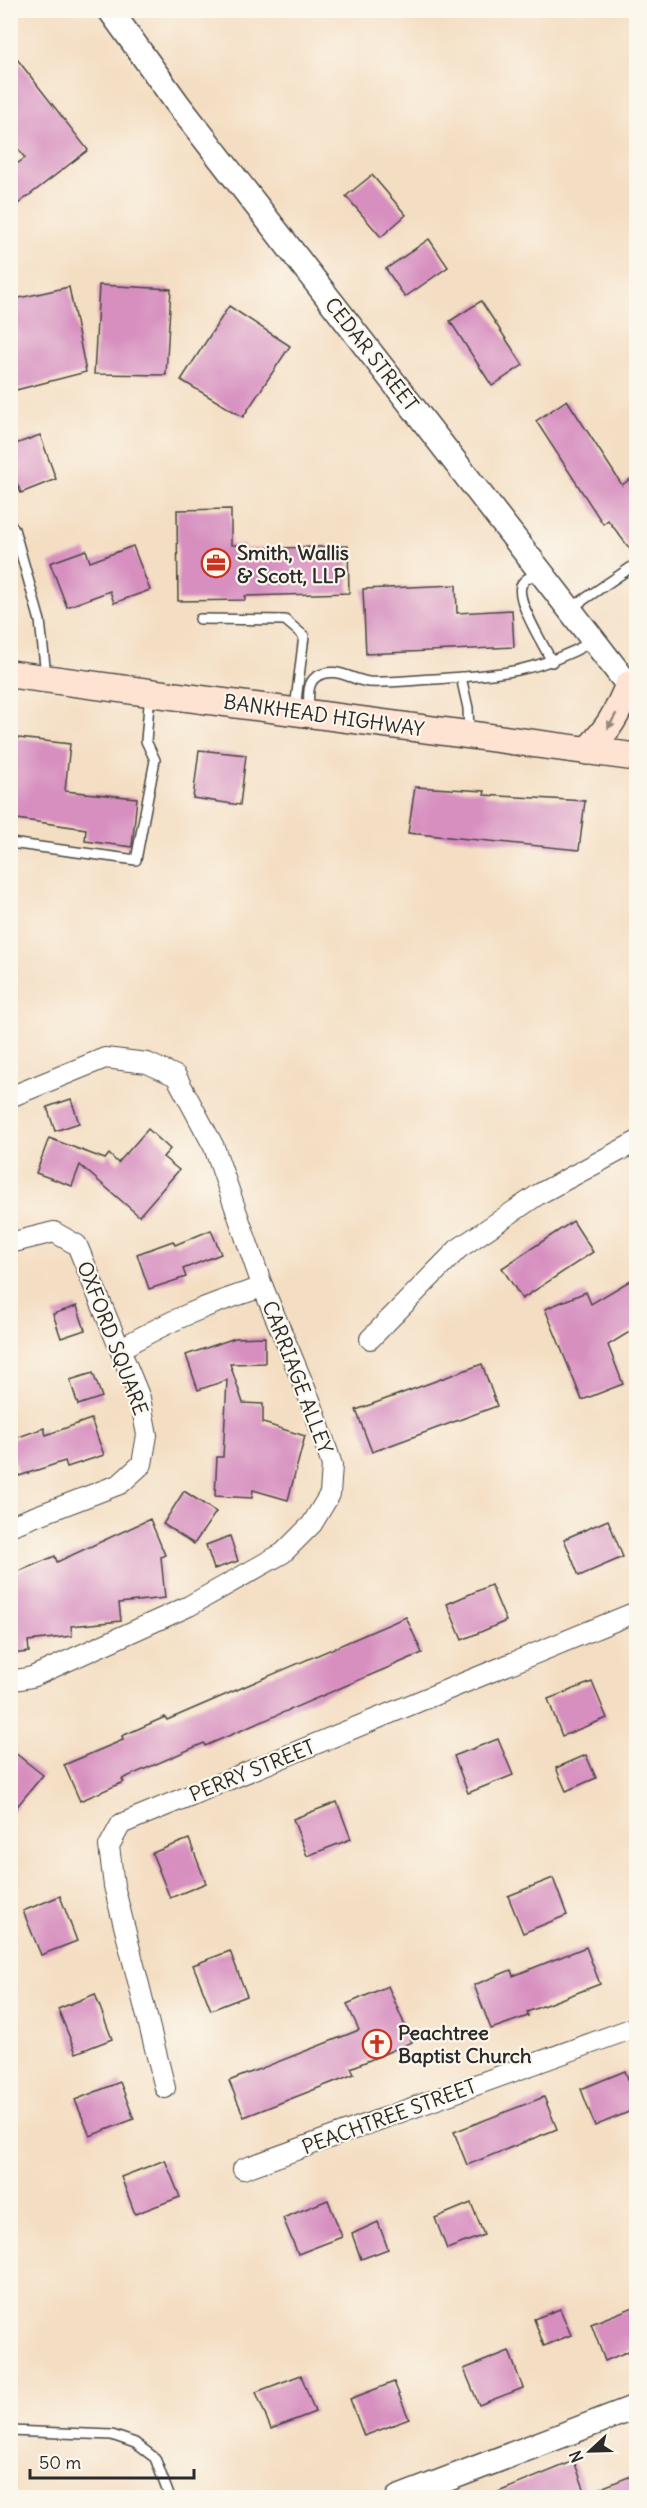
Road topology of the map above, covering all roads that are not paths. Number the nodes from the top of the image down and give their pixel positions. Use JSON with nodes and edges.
{"nodes":[{"id":1,"x":111,"y":11,"type":"edge"},
{"id":2,"x":10,"y":523,"type":"edge"},
{"id":3,"x":636,"y":564,"type":"edge"},
{"id":4,"x":542,"y":574,"type":"junction"},
{"id":5,"x":570,"y":609,"type":"junction"},
{"id":6,"x":200,"y":618,"type":"dead end"},
{"id":7,"x":594,"y":640,"type":"junction"},
{"id":8,"x":552,"y":662,"type":"junction"},
{"id":9,"x":10,"y":674,"type":"edge"},
{"id":10,"x":461,"y":677,"type":"junction"},
{"id":11,"x":47,"y":678,"type":"junction"},
{"id":12,"x":633,"y":690,"type":"edge"},
{"id":13,"x":150,"y":692,"type":"junction"},
{"id":14,"x":302,"y":712,"type":"junction"},
{"id":15,"x":470,"y":735,"type":"junction"},
{"id":16,"x":587,"y":750,"type":"junction"},
{"id":17,"x":636,"y":757,"type":"edge"},
{"id":18,"x":10,"y":843,"type":"edge"},
{"id":19,"x":10,"y":1097,"type":"edge"},
{"id":20,"x":636,"y":1142,"type":"edge"},
{"id":21,"x":10,"y":1243,"type":"edge"},
{"id":22,"x":263,"y":1287,"type":"junction"},
{"id":23,"x":370,"y":1339,"type":"dead end"},
{"id":24,"x":120,"y":1349,"type":"junction"},
{"id":25,"x":10,"y":1526,"type":"edge"},
{"id":26,"x":636,"y":1612,"type":"edge"},
{"id":27,"x":10,"y":1681,"type":"edge"},
{"id":28,"x":636,"y":2027,"type":"edge"},
{"id":29,"x":165,"y":2088,"type":"dead end"},
{"id":30,"x":243,"y":2169,"type":"dead end"},
{"id":31,"x":636,"y":2407,"type":"edge"},
{"id":32,"x":10,"y":2431,"type":"edge"},
{"id":33,"x":446,"y":2489,"type":"edge"},
{"id":34,"x":170,"y":2498,"type":"edge"},
{"id":35,"x":398,"y":2498,"type":"edge"}],
"edges":[{"from":1,"to":4,"type":"street","name":"CEDAR STREET"},
{"from":2,"to":11,"type":"lane"},
{"from":3,"to":5,"type":"lane"},
{"from":4,"to":5,"type":"street","name":"CEDAR STREET"},
{"from":4,"to":8,"type":"lane"},
{"from":5,"to":7,"type":"street","name":"CEDAR STREET"},
{"from":6,"to":14,"type":"lane"},
{"from":7,"to":8,"type":"lane"},
{"from":7,"to":12,"type":"street","name":"CEDAR STREET"},
{"from":8,"to":10,"type":"lane"},
{"from":9,"to":11,"type":"main road","name":"BANKHEAD HIGHWAY"},
{"from":10,"to":14,"type":"lane"},
{"from":10,"to":15,"type":"lane"},
{"from":11,"to":13,"type":"main road","name":"BANKHEAD HIGHWAY"},
{"from":12,"to":16,"type":"main road","one_way":true},
{"from":13,"to":14,"type":"main road","name":"BANKHEAD HIGHWAY"},
{"from":13,"to":18,"type":"lane"},
{"from":14,"to":15,"type":"main road","name":"BANKHEAD HIGHWAY"},
{"from":15,"to":16,"type":"main road","name":"BANKHEAD HIGHWAY"},
{"from":16,"to":17,"type":"main road","name":"BANKHEAD HIGHWAY"},
{"from":19,"to":22,"type":"street","name":"CARRIAGE ALLEY"},
{"from":20,"to":23,"type":"street"},
{"from":21,"to":24,"type":"street","name":"OXFORD SQUARE"},
{"from":22,"to":24,"type":"street"},
{"from":22,"to":27,"type":"street","name":"CARRIAGE ALLEY"},
{"from":24,"to":25,"type":"street","name":"OXFORD SQUARE"},
{"from":26,"to":29,"type":"street","name":"PERRY STREET"},
{"from":28,"to":30,"type":"street","name":"PEACHTREE STREET"},
{"from":31,"to":33,"type":"street"},
{"from":32,"to":34,"type":"lane"},
{"from":33,"to":35,"type":"street"}]}
